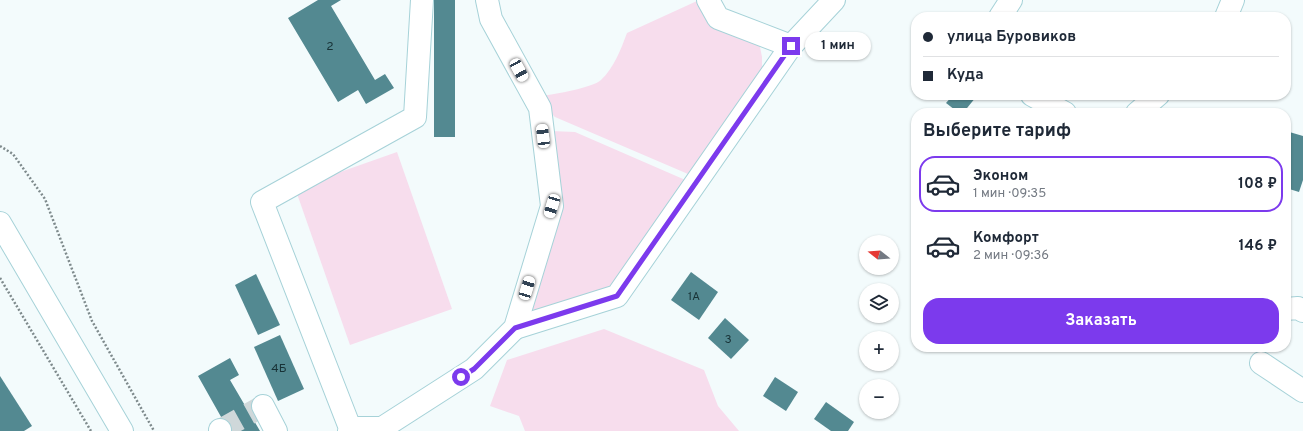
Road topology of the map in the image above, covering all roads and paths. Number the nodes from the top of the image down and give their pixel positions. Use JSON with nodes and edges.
{"nodes":[{"id":1,"x":422,"y":0,"type":"edge"},
{"id":2,"x":487,"y":0,"type":"edge"},
{"id":3,"x":708,"y":0,"type":"edge"},
{"id":4,"x":834,"y":0,"type":"edge"},
{"id":5,"x":1011,"y":0,"type":"edge"},
{"id":6,"x":1233,"y":0,"type":"edge"},
{"id":7,"x":1003,"y":12,"type":"edge"},
{"id":8,"x":1228,"y":12,"type":"edge"},
{"id":9,"x":791,"y":46,"type":"junction"},
{"id":10,"x":1041,"y":100,"type":"edge"},
{"id":11,"x":1152,"y":100,"type":"edge"},
{"id":12,"x":1056,"y":108,"type":"edge"},
{"id":13,"x":1143,"y":108,"type":"edge"},
{"id":14,"x":0,"y":146,"type":"edge"},
{"id":15,"x":0,"y":223,"type":"edge"},
{"id":16,"x":0,"y":278,"type":"edge"},
{"id":17,"x":515,"y":328,"type":"junction"},
{"id":18,"x":1262,"y":363,"type":"dead end"},
{"id":19,"x":1303,"y":391,"type":"edge"},
{"id":20,"x":263,"y":406,"type":"dead end"},
{"id":21,"x":349,"y":429,"type":"edge"},
{"id":22,"x":91,"y":431,"type":"edge"},
{"id":23,"x":122,"y":431,"type":"edge"},
{"id":24,"x":154,"y":431,"type":"edge"},
{"id":25,"x":276,"y":431,"type":"edge"}],
"edges":[{"from":1,"to":21,"type":"street"},
{"from":2,"to":17,"type":"street"},
{"from":3,"to":9,"type":"street"},
{"from":4,"to":9,"type":"street"},
{"from":5,"to":7,"type":"street"},
{"from":6,"to":8,"type":"street"},
{"from":9,"to":17,"type":"street"},
{"from":10,"to":12,"type":"street"},
{"from":11,"to":13,"type":"street"},
{"from":14,"to":24,"type":"path"},
{"from":15,"to":23,"type":"street"},
{"from":16,"to":22,"type":"path"},
{"from":17,"to":21,"type":"street"},
{"from":18,"to":19,"type":"street"},
{"from":20,"to":25,"type":"street"}]}
